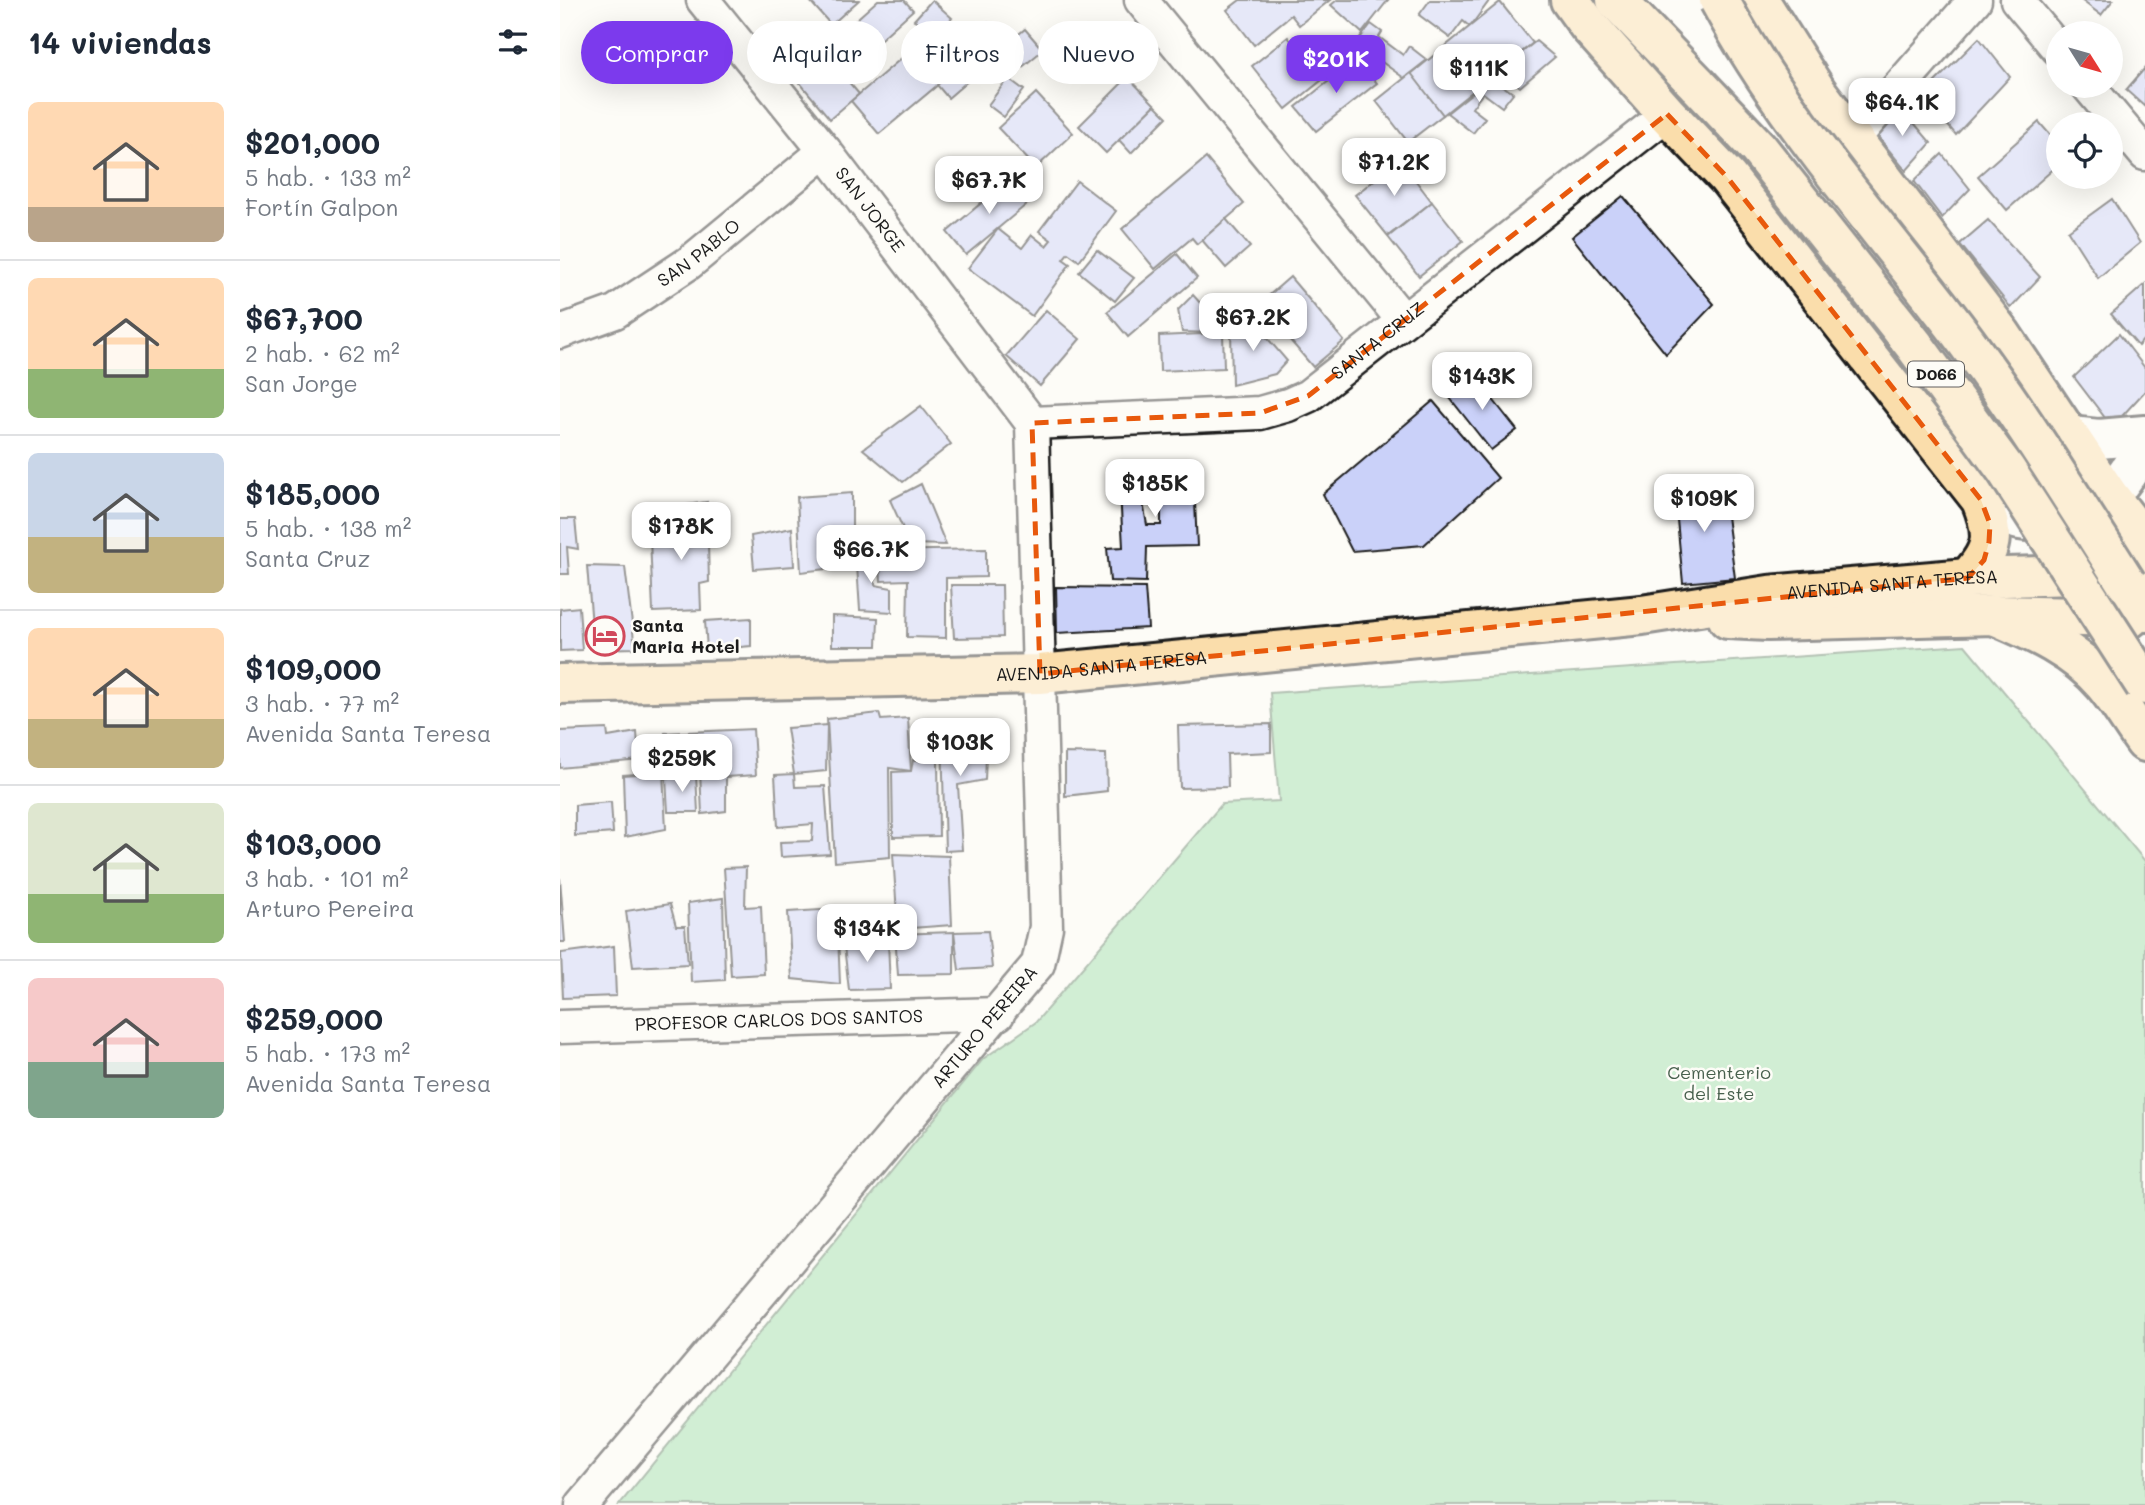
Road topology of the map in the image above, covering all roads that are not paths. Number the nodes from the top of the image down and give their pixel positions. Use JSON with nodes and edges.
{"nodes":[{"id":1,"x":703,"y":0,"type":"edge"},
{"id":2,"x":1141,"y":0,"type":"edge"},
{"id":3,"x":1570,"y":0,"type":"edge"},
{"id":4,"x":1616,"y":0,"type":"edge"},
{"id":5,"x":1719,"y":0,"type":"edge"},
{"id":6,"x":1759,"y":0,"type":"edge"},
{"id":7,"x":1975,"y":0,"type":"edge"},
{"id":8,"x":2017,"y":0,"type":"edge"},
{"id":9,"x":2046,"y":35,"type":"edge"},
{"id":10,"x":2098,"y":98,"type":"edge"},
{"id":11,"x":1667,"y":114,"type":"junction"},
{"id":12,"x":1854,"y":138,"type":"junction"},
{"id":13,"x":825,"y":151,"type":"junction"},
{"id":14,"x":2145,"y":154,"type":"edge"},
{"id":15,"x":1403,"y":320,"type":"junction"},
{"id":16,"x":560,"y":332,"type":"edge"},
{"id":17,"x":1032,"y":423,"type":"junction"},
{"id":18,"x":2145,"y":435,"type":"edge"},
{"id":19,"x":2071,"y":436,"type":"junction"},
{"id":20,"x":2145,"y":448,"type":"edge"},
{"id":21,"x":2109,"y":496,"type":"junction"},
{"id":22,"x":1981,"y":500,"type":"junction"},
{"id":23,"x":2145,"y":542,"type":"edge"},
{"id":24,"x":2145,"y":573,"type":"edge"},
{"id":25,"x":1968,"y":578,"type":"junction"},
{"id":26,"x":2145,"y":612,"type":"edge"},
{"id":27,"x":1642,"y":615,"type":"junction"},
{"id":28,"x":1994,"y":615,"type":"junction"},
{"id":29,"x":2145,"y":618,"type":"edge"},
{"id":30,"x":1040,"y":674,"type":"junction"},
{"id":31,"x":560,"y":684,"type":"edge"},
{"id":32,"x":2145,"y":685,"type":"edge"},
{"id":33,"x":2145,"y":742,"type":"edge"},
{"id":34,"x":998,"y":1014,"type":"junction"},
{"id":35,"x":560,"y":1027,"type":"edge"},
{"id":36,"x":582,"y":1505,"type":"edge"}],
"edges":[{"from":1,"to":13,"type":"street","name":"SAN JORGE"},
{"from":2,"to":15,"type":"street"},
{"from":3,"to":11,"type":"main road"},
{"from":4,"to":32,"type":"main road","number":"D066","bridge":true},
{"from":5,"to":26,"type":"main road","number":"D066","bridge":true},
{"from":6,"to":12,"type":"main road"},
{"from":7,"to":12,"type":"street"},
{"from":8,"to":9,"type":"street"},
{"from":10,"to":14,"type":"street"},
{"from":11,"to":15,"type":"street","name":"SANTA CRUZ"},
{"from":11,"to":22,"type":"main road"},
{"from":12,"to":19,"type":"main road"},
{"from":13,"to":16,"type":"street","name":"SAN PABLO"},
{"from":13,"to":17,"type":"street","name":"SAN JORGE"},
{"from":15,"to":17,"type":"street","name":"SANTA CRUZ"},
{"from":17,"to":30,"type":"street","name":"ARTURO PEREIRA"},
{"from":18,"to":19,"type":"main road"},
{"from":19,"to":21,"type":"main road"},
{"from":20,"to":21,"type":"main road"},
{"from":21,"to":22,"type":"main road"},
{"from":21,"to":23,"type":"main road"},
{"from":22,"to":25,"type":"main road"},
{"from":24,"to":25,"type":"main road","name":"AVENIDA SANTA TERESA"},
{"from":25,"to":27,"type":"main road","name":"AVENIDA SANTA TERESA"},
{"from":27,"to":28,"type":"main road","name":"AVENIDA SANTA TERESA"},
{"from":27,"to":30,"type":"main road","name":"AVENIDA SANTA TERESA"},
{"from":28,"to":29,"type":"main road","name":"AVENIDA SANTA TERESA"},
{"from":28,"to":33,"type":"main road"},
{"from":30,"to":31,"type":"main road","name":"AVENIDA SANTA TERESA"},
{"from":30,"to":34,"type":"street","name":"ARTURO PEREIRA"},
{"from":34,"to":35,"type":"street","name":"PROFESOR CARLOS DOS SANTOS"},
{"from":34,"to":36,"type":"street","name":"ARTURO PEREIRA"}]}
